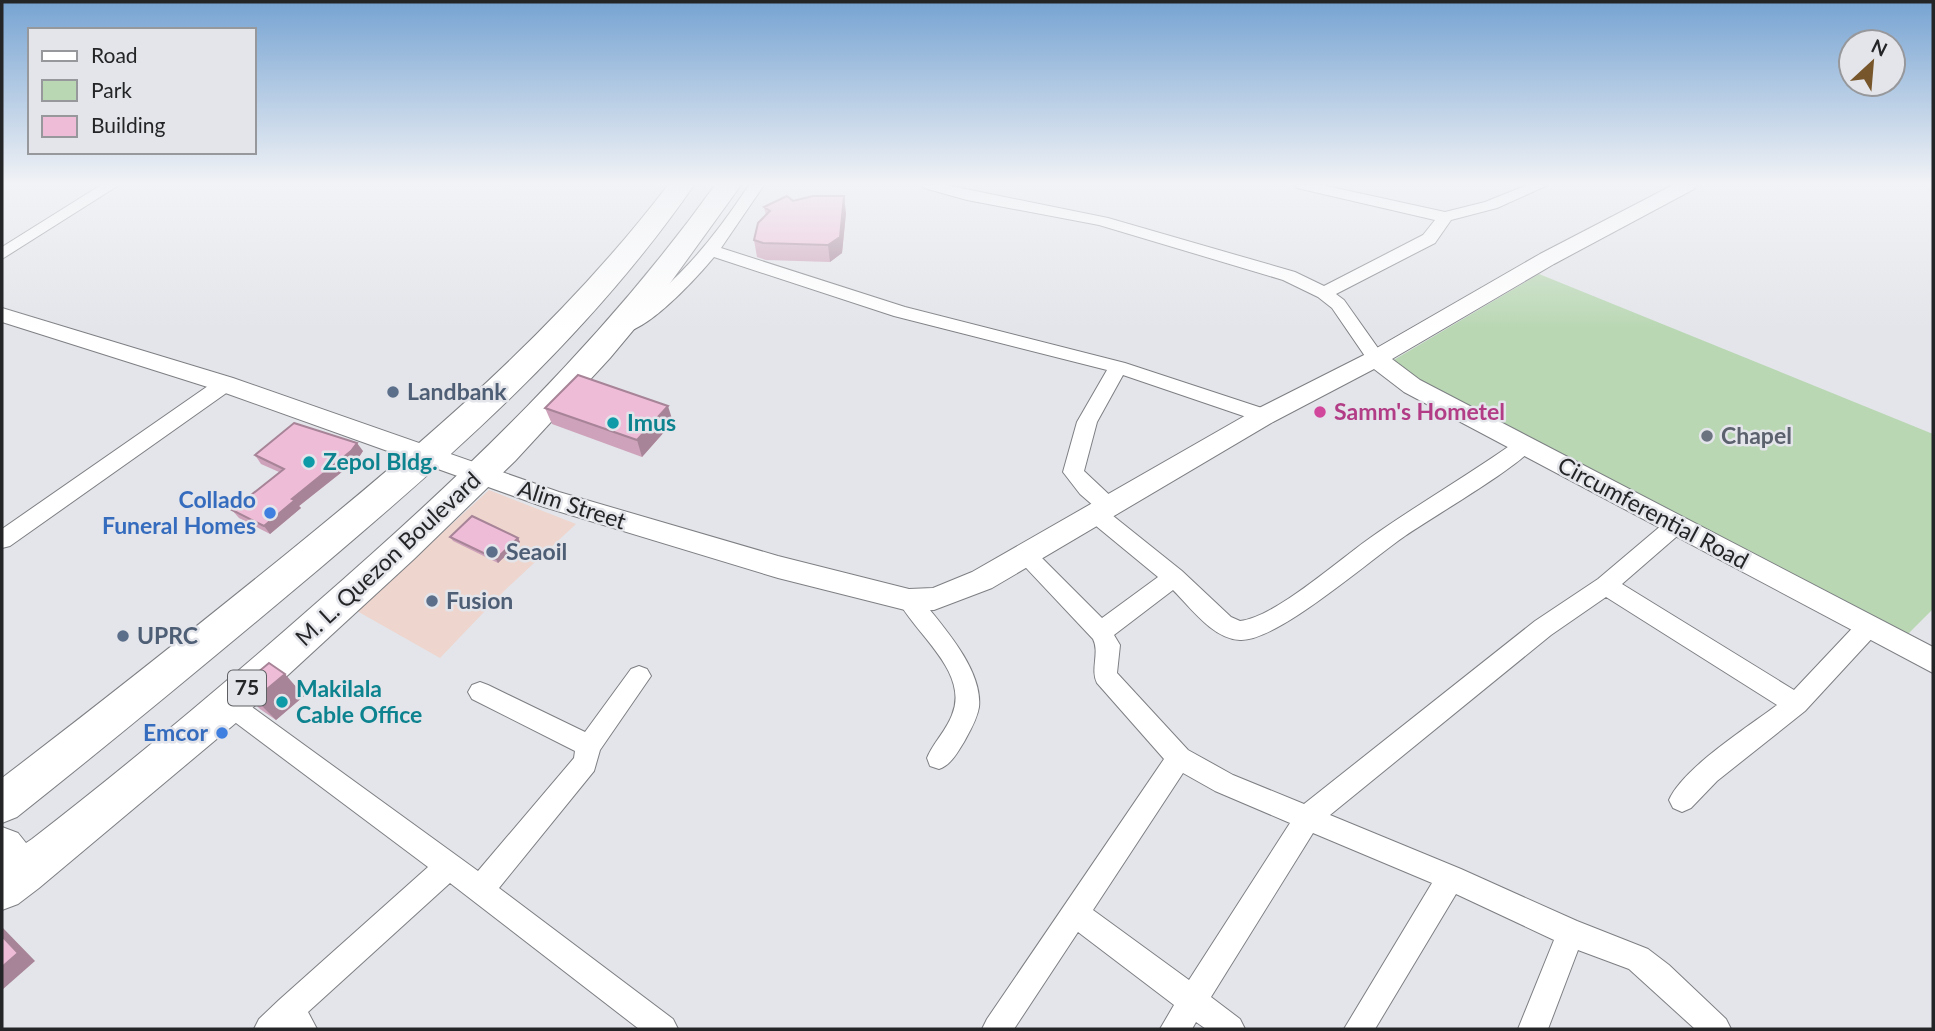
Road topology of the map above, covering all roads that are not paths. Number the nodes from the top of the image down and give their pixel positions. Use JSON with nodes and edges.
{"nodes":[{"id":1,"x":35,"y":233,"type":"edge"},
{"id":2,"x":644,"y":233,"type":"edge"},
{"id":3,"x":694,"y":233,"type":"edge"},
{"id":4,"x":721,"y":233,"type":"edge"},
{"id":5,"x":1142,"y":233,"type":"edge"},
{"id":6,"x":1434,"y":233,"type":"edge"},
{"id":7,"x":1596,"y":233,"type":"edge"},
{"id":8,"x":709,"y":250,"type":"junction"},
{"id":9,"x":2,"y":254,"type":"edge"},
{"id":10,"x":1324,"y":293,"type":"junction"},
{"id":11,"x":2,"y":315,"type":"edge"},
{"id":12,"x":615,"y":332,"type":"junction"},
{"id":13,"x":1376,"y":358,"type":"junction"},
{"id":14,"x":1118,"y":368,"type":"junction"},
{"id":15,"x":225,"y":384,"type":"junction"},
{"id":16,"x":1264,"y":416,"type":"junction"},
{"id":17,"x":1525,"y":445,"type":"junction"},
{"id":18,"x":429,"y":456,"type":"junction"},
{"id":19,"x":481,"y":474,"type":"junction"},
{"id":20,"x":1104,"y":512,"type":"junction"},
{"id":21,"x":1676,"y":525,"type":"junction"},
{"id":22,"x":2,"y":540,"type":"edge"},
{"id":23,"x":1025,"y":555,"type":"junction"},
{"id":24,"x":1174,"y":577,"type":"junction"},
{"id":25,"x":1606,"y":585,"type":"junction"},
{"id":26,"x":909,"y":600,"type":"junction"},
{"id":27,"x":1868,"y":627,"type":"junction"},
{"id":28,"x":1101,"y":632,"type":"junction"},
{"id":29,"x":1933,"y":662,"type":"edge"},
{"id":30,"x":639,"y":676,"type":"dead end"},
{"id":31,"x":480,"y":692,"type":"dead end"},
{"id":32,"x":229,"y":704,"type":"junction"},
{"id":33,"x":1796,"y":704,"type":"junction"},
{"id":34,"x":589,"y":746,"type":"junction"},
{"id":35,"x":939,"y":758,"type":"dead end"},
{"id":36,"x":1178,"y":758,"type":"junction"},
{"id":37,"x":1682,"y":800,"type":"dead end"},
{"id":38,"x":2,"y":803,"type":"edge"},
{"id":39,"x":1308,"y":817,"type":"junction"},
{"id":40,"x":450,"y":866,"type":"junction"},
{"id":41,"x":9,"y":870,"type":"edge"},
{"id":42,"x":1451,"y":878,"type":"junction"},
{"id":43,"x":480,"y":890,"type":"junction"},
{"id":44,"x":1075,"y":913,"type":"junction"},
{"id":45,"x":1571,"y":933,"type":"junction"},
{"id":46,"x":1192,"y":1001,"type":"junction"},
{"id":47,"x":287,"y":1023,"type":"edge"},
{"id":48,"x":663,"y":1029,"type":"edge"},
{"id":49,"x":997,"y":1029,"type":"edge"},
{"id":50,"x":1175,"y":1029,"type":"edge"},
{"id":51,"x":1230,"y":1029,"type":"edge"},
{"id":52,"x":1359,"y":1029,"type":"edge"},
{"id":53,"x":1533,"y":1029,"type":"edge"},
{"id":54,"x":1716,"y":1029,"type":"edge"}],
"edges":[{"from":1,"to":9,"type":"street"},
{"from":2,"to":18,"type":"highway","name":"M. L. Quezon Boulevard"},
{"from":3,"to":12,"type":"highway","name":"M. L. Quezon Boulevard","number":"75"},
{"from":4,"to":8,"type":"street"},
{"from":5,"to":10,"type":"street"},
{"from":6,"to":10,"type":"street"},
{"from":7,"to":13,"type":"street"},
{"from":8,"to":12,"type":"street"},
{"from":8,"to":14,"type":"street"},
{"from":10,"to":13,"type":"street"},
{"from":11,"to":15,"type":"street","name":"Alim Street"},
{"from":12,"to":19,"type":"highway","name":"M. L. Quezon Boulevard","number":"75"},
{"from":13,"to":16,"type":"street"},
{"from":13,"to":17,"type":"street","name":"Circumferential Road"},
{"from":14,"to":16,"type":"street"},
{"from":14,"to":20,"type":"street"},
{"from":15,"to":18,"type":"street","name":"Alim Street"},
{"from":15,"to":22,"type":"street"},
{"from":16,"to":20,"type":"street"},
{"from":17,"to":21,"type":"street","name":"Circumferential Road"},
{"from":17,"to":24,"type":"street"},
{"from":18,"to":19,"type":"street","name":"Alim Street"},
{"from":18,"to":38,"type":"highway","name":"M. L. Quezon Boulevard"},
{"from":19,"to":26,"type":"street","name":"Alim Street"},
{"from":19,"to":32,"type":"highway","name":"M. L. Quezon Boulevard","number":"75"},
{"from":20,"to":23,"type":"street"},
{"from":20,"to":24,"type":"street"},
{"from":21,"to":25,"type":"street"},
{"from":21,"to":27,"type":"street","name":"Circumferential Road"},
{"from":23,"to":26,"type":"street"},
{"from":23,"to":28,"type":"street"},
{"from":24,"to":28,"type":"street"},
{"from":25,"to":33,"type":"street"},
{"from":25,"to":39,"type":"street"},
{"from":26,"to":35,"type":"street"},
{"from":27,"to":29,"type":"street","name":"Circumferential Road"},
{"from":27,"to":33,"type":"street"},
{"from":28,"to":36,"type":"street"},
{"from":30,"to":34,"type":"street"},
{"from":31,"to":34,"type":"street"},
{"from":32,"to":40,"type":"street"},
{"from":32,"to":41,"type":"highway","name":"M. L. Quezon Boulevard","number":"75"},
{"from":33,"to":37,"type":"street"},
{"from":34,"to":43,"type":"street"},
{"from":36,"to":39,"type":"street"},
{"from":36,"to":44,"type":"street"},
{"from":39,"to":42,"type":"street"},
{"from":39,"to":46,"type":"street"},
{"from":40,"to":43,"type":"street"},
{"from":40,"to":47,"type":"street"},
{"from":42,"to":45,"type":"street"},
{"from":42,"to":52,"type":"street"},
{"from":43,"to":48,"type":"street"},
{"from":44,"to":46,"type":"street"},
{"from":44,"to":49,"type":"street"},
{"from":45,"to":53,"type":"street"},
{"from":45,"to":54,"type":"street"},
{"from":46,"to":50,"type":"street"},
{"from":46,"to":51,"type":"street"}]}
